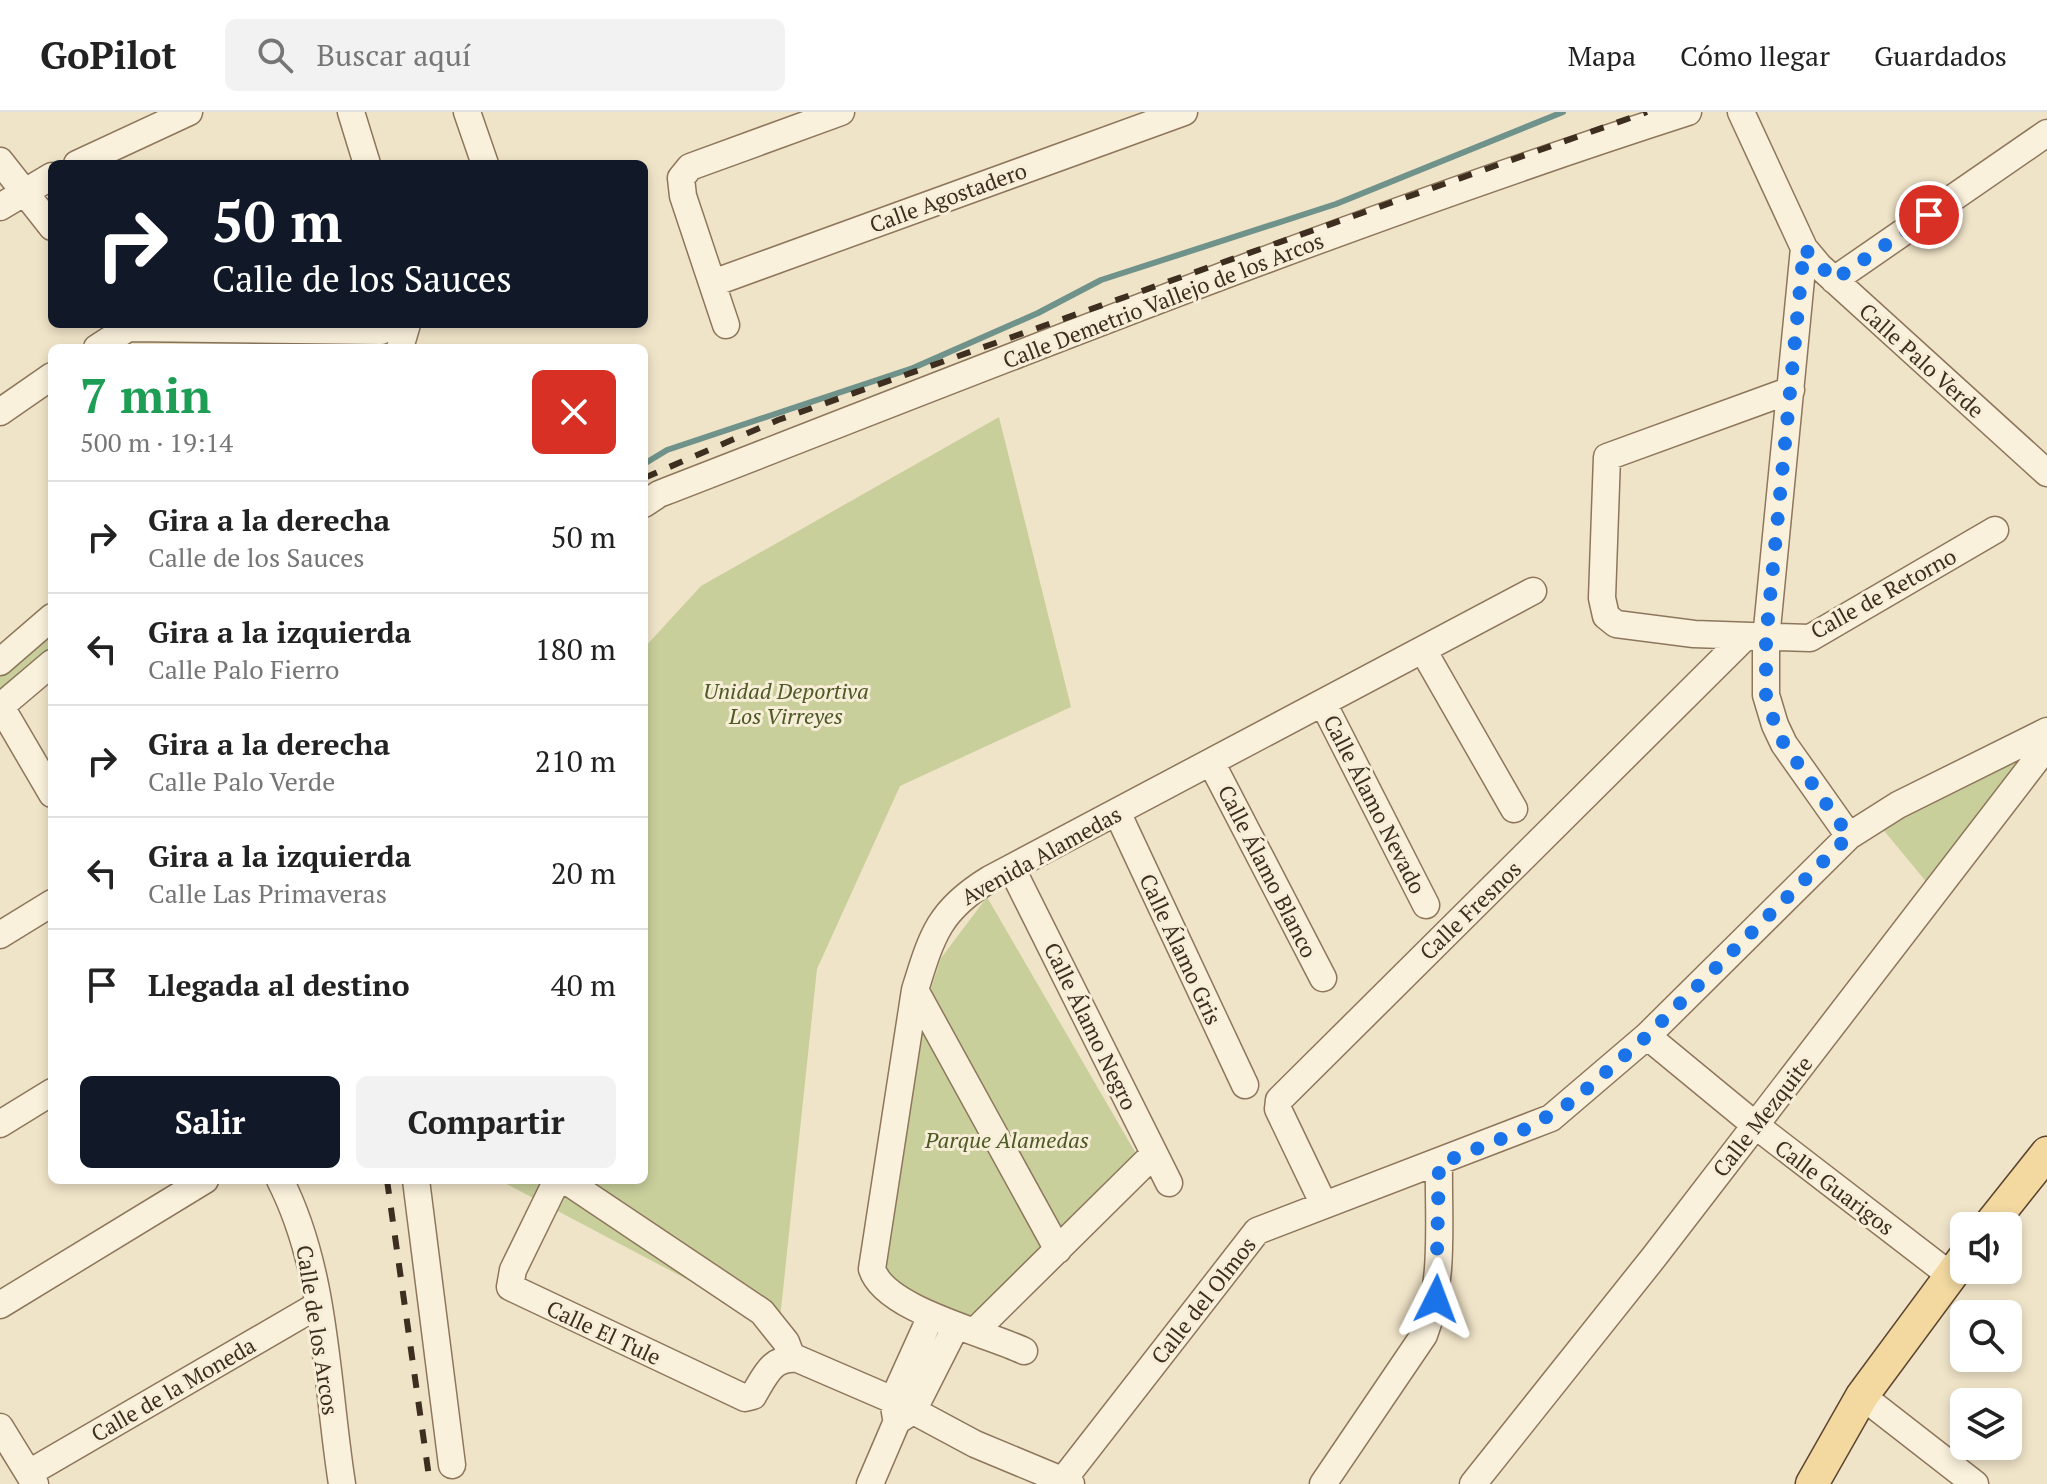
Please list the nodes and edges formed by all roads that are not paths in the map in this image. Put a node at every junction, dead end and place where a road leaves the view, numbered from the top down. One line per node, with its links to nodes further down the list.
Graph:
1 (189, 112): 9 (street)
2 (351, 112): 10 (street)
3 (467, 112): 11 (street)
4 (841, 112): 19 (street)
5 (1184, 112): 19 (street, Calle Agostadero)
6 (1688, 112): 29 (street, Calle Demetrio Vallejo de los Arcos)
7 (1741, 112): 17 (street, Calle Palo Verde)
8 (2047, 133): 18 (street)
9 (86, 160)
10 (366, 160)
11 (484, 160)
12 (0, 161): 14 (street)
13 (48, 178): 14 (street)
14 (24, 190): 15 (street); 16 (street)
15 (0, 207)
16 (48, 222)
17 (1804, 248): 18 (street, Calle Palo Verde); 26 (street)
18 (1834, 280): 28 (street, Calle Palo Verde)
19 (713, 283): 20 (street)
20 (726, 325)
21 (123, 328): 24 (street)
22 (169, 328): 23 (street)
23 (383, 338)
24 (102, 344)
25 (48, 379): 27 (street)
26 (1791, 390): 33 (street); 33 (street, Calle de Retorno)
27 (0, 412)
28 (2047, 472)
29 (648, 502)
30 (1995, 530): 33 (street, Calle de Retorno)
31 (1533, 591): 34 (street, Avenida Alamedas)
32 (48, 620): 35 (street)
33 (1755, 638): 45 (street); 66 (street, Calle Fresnos)
34 (1423, 650): 37 (street, Avenida Alamedas); 43 (street)
35 (0, 662)
36 (48, 666): 38 (street)
37 (1323, 703): 41 (street, Avenida Alamedas); 48 (street, Calle Álamo Nevado)
38 (0, 706): 42 (street)
39 (2047, 731): 45 (street, Calle del Olmos)
40 (2047, 746): 56 (street, Calle Mezquite)
41 (1212, 764): 44 (street, Avenida Alamedas); 50 (street, Calle Álamo Blanco)
42 (48, 787)
43 (1514, 809)
44 (1117, 812): 46 (street, Avenida Alamedas); 53 (street, Calle Álamo Gris)
45 (1849, 836): 52 (street, Calle del Olmos)
46 (1012, 869): 51 (street, Avenida Alamedas); 58 (street, Calle Álamo Negro)
47 (48, 905): 49 (street)
48 (1426, 905)
49 (0, 935)
50 (1323, 978)
51 (915, 990): 68 (street); 73 (street, Avenida Alamedas)
52 (1647, 1036): 56 (street, Calle Guarigos); 59 (street, Calle del Olmos)
53 (1245, 1085)
54 (48, 1094): 55 (street)
55 (0, 1124)
56 (1755, 1125): 69 (street, Calle Guarigos); 86 (street, Calle Mezquite)
57 (2047, 1153): 67 (main road)
58 (1154, 1154): 60 (street, Calle Álamo Negro); 68 (street)
59 (1439, 1164): 66 (street, Calle del Olmos); 85 (street)
60 (1169, 1183)
61 (198, 1184): 71 (street)
62 (282, 1184): 72 (street, Calle de los Arcos)
63 (417, 1184): 80 (street)
64 (555, 1184): 76 (street, Calle El Tule)
65 (571, 1184): 76 (street)
66 (1324, 1205): 82 (street, Calle del Olmos)
67 (2000, 1212)
68 (1058, 1250): 74 (street)
69 (1950, 1261)
70 (1950, 1276): 77 (main road)
71 (0, 1305)
72 (318, 1305): 81 (street, Calle de la Moneda); 83 (street, Calle de los Arcos)
73 (931, 1316): 74 (street, Avenida Alamedas); 78 (street)
74 (965, 1329): 75 (street, Avenida Alamedas); 78 (street)
75 (1024, 1351)
76 (792, 1358): 78 (street)
77 (1862, 1396): 87 (main road); 88 (street)
78 (901, 1411): 82 (street); 84 (street)
79 (0, 1427): 81 (street)
80 (452, 1465)
81 (32, 1478)
82 (1064, 1483)
83 (342, 1484)
84 (870, 1484)
85 (1323, 1484)
86 (1473, 1484)
87 (1812, 1484)
88 (1975, 1484)

